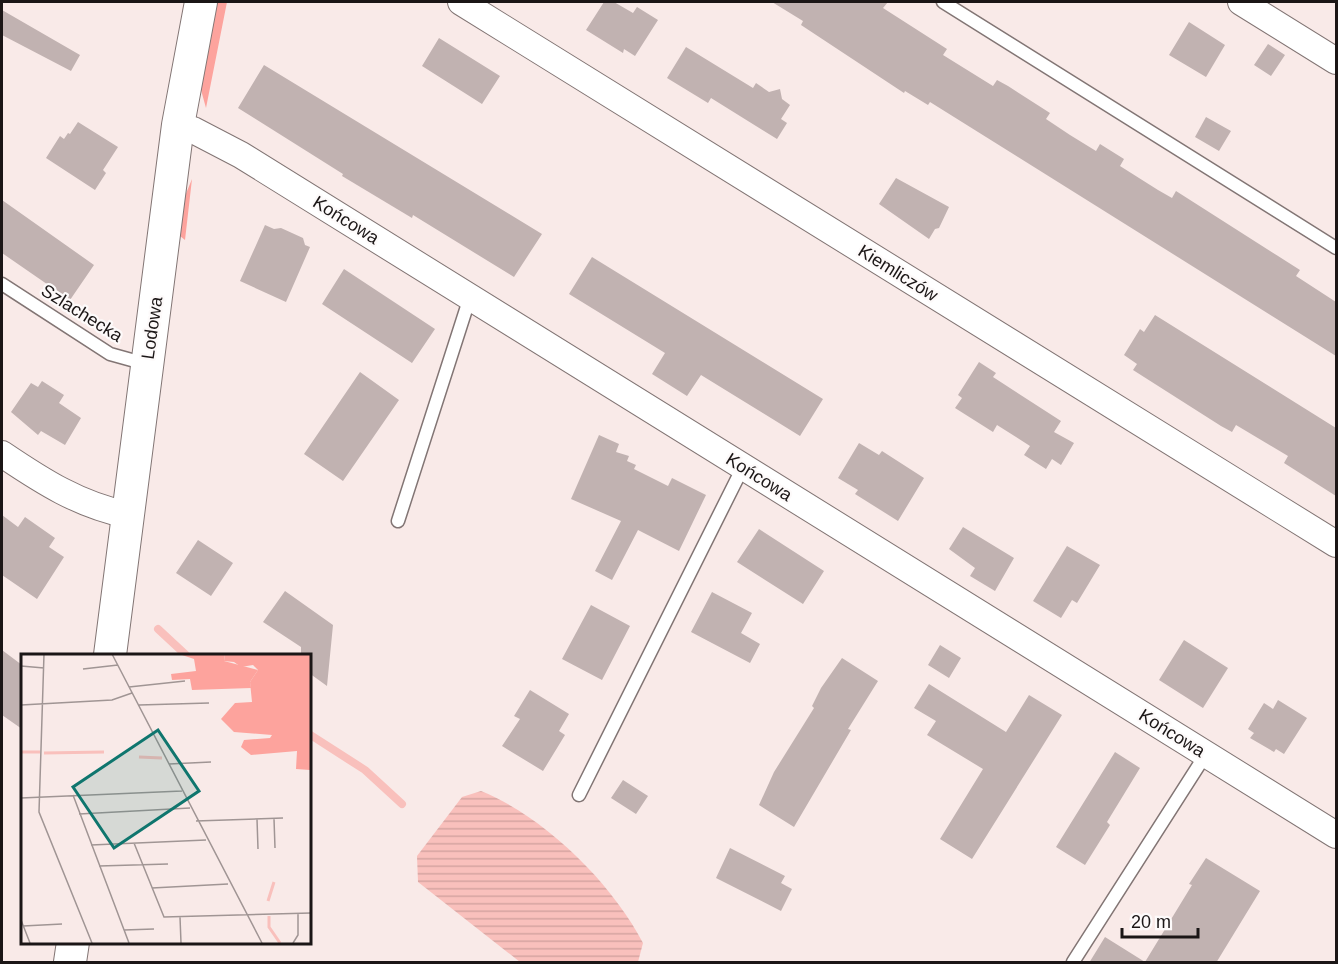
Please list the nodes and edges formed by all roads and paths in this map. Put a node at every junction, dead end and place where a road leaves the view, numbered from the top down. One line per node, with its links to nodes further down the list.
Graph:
1 (201, 2): 6 (street, Lodowa)
2 (461, 2): 15 (street, Kiemliczów)
3 (943, 2): 7 (lane)
4 (1241, 2): 5 (street)
5 (1336, 61)
6 (178, 125): 9 (street, Końcowa); 10 (street, Lodowa)
7 (1336, 248)
8 (2, 284): 10 (lane, Szlachecka)
9 (470, 297): 12 (street, Końcowa); 14 (lane)
10 (147, 364): 13 (street, Lodowa)
11 (2, 454): 13 (street)
12 (743, 467): 17 (street, Końcowa); 18 (lane)
13 (128, 515): 16 (street, Lodowa)
14 (398, 520)
15 (1336, 544)
16 (110, 654)
17 (1206, 754): 19 (street, Końcowa); 22 (lane)
18 (579, 795)
19 (1336, 835)
20 (73, 943): 21 (street)
21 (70, 963)
22 (1073, 963)

